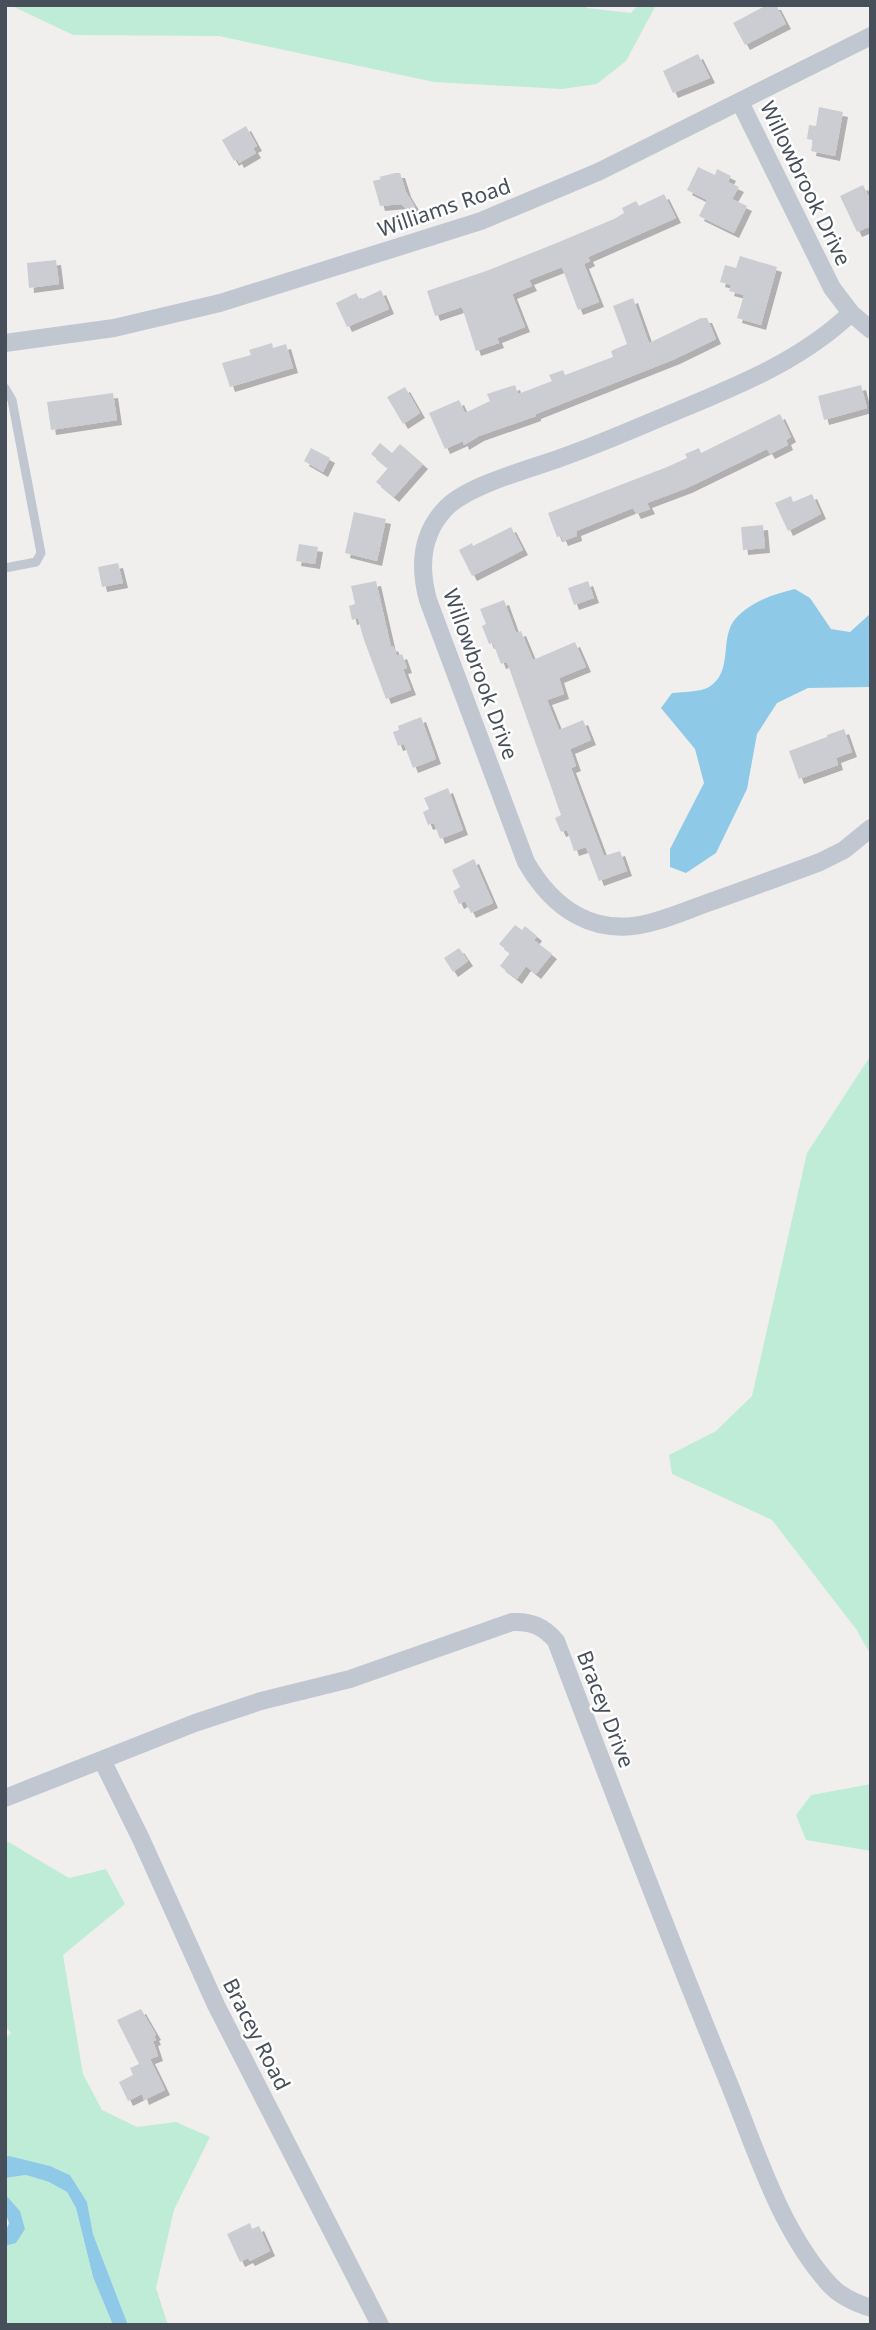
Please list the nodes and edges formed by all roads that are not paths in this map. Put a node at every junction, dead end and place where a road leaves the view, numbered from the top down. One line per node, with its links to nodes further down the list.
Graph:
1 (871, 36): 2 (street, Williams Road)
2 (740, 102): 3 (street, Willowbrook Drive); 5 (street, Williams Road)
3 (851, 313): 4 (street); 8 (street, Willowbrook Drive)
4 (871, 330)
5 (5, 344)
6 (5, 388): 7 (lane)
7 (5, 568)
8 (871, 828)
9 (102, 1760): 10 (street, Bracey Drive); 11 (street, Bracey Drive); 12 (street, Bracey Road)
10 (5, 1798)
11 (871, 2308)
12 (380, 2325)

